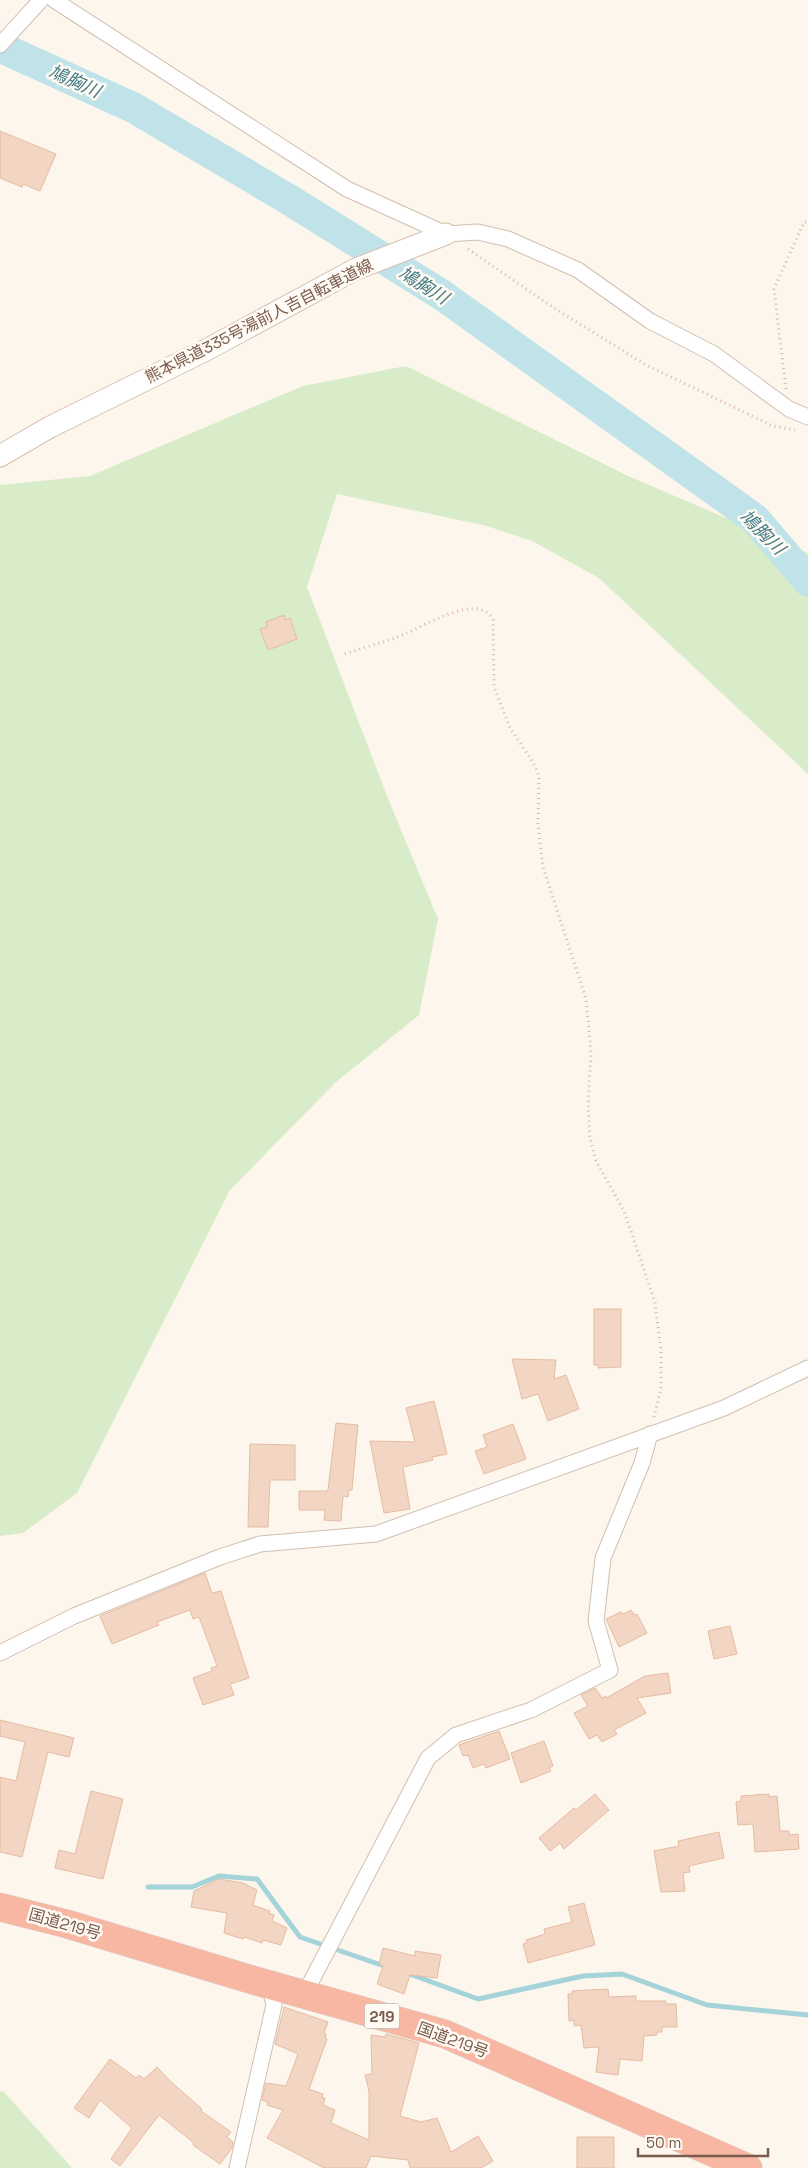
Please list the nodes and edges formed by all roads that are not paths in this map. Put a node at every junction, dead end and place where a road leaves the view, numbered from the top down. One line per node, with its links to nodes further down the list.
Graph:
1 (41, 0): 3 (street)
2 (54, 0): 4 (street)
3 (0, 45)
4 (446, 234): 5 (street); 6 (main road, 熊本県道335号湯前人吉自転車道線)
5 (808, 417)
6 (0, 456)
7 (808, 1368): 8 (street)
8 (650, 1434): 9 (street); 12 (street)
9 (0, 1652)
10 (0, 1907): 11 (highway, 国道219号 / 219)
11 (269, 1985): 12 (highway, 国道219号 / 219); 13 (street)
12 (304, 1995): 14 (highway, 国道219号 / 219)
13 (237, 2168)
14 (748, 2168)

